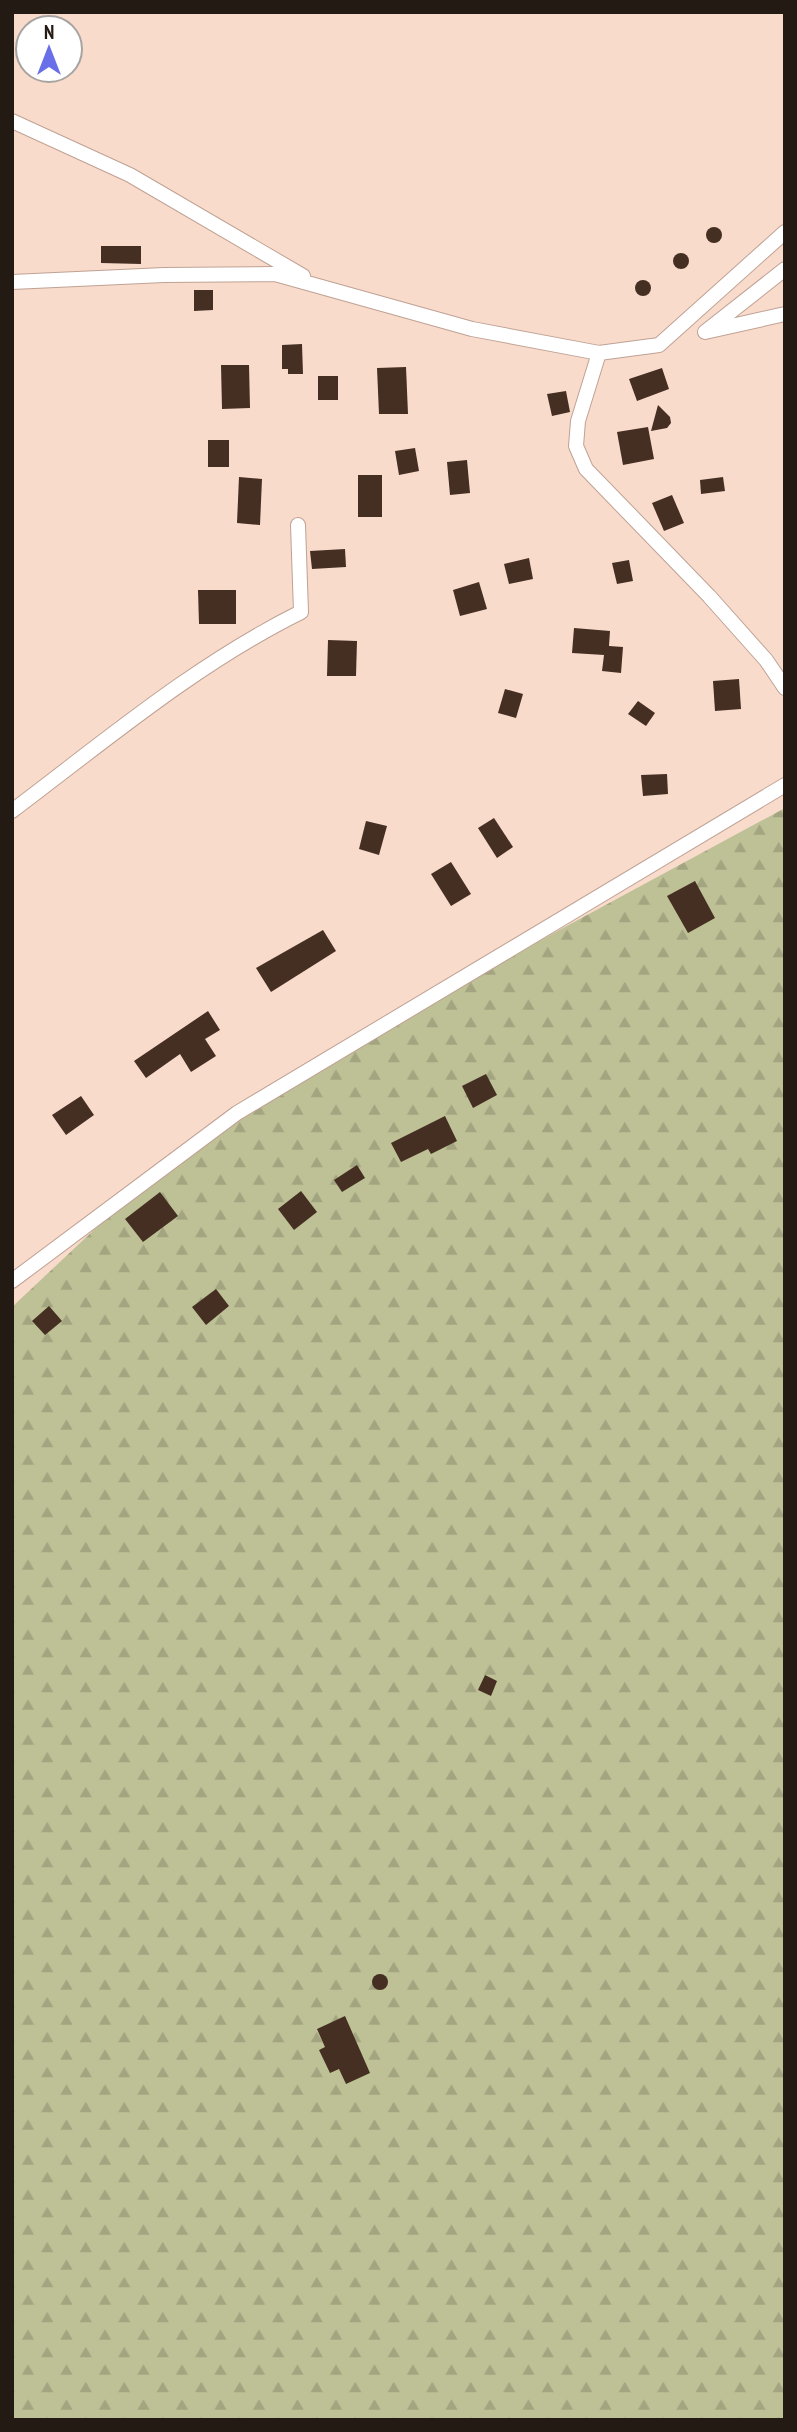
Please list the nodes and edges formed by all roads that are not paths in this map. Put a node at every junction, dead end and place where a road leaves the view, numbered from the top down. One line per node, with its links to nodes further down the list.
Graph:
1 (12, 121): 5 (street)
2 (785, 232): 7 (street)
3 (785, 269): 6 (street)
4 (12, 282): 5 (street)
5 (323, 287): 7 (street)
6 (785, 314)
7 (599, 353): 9 (street)
8 (298, 525): 11 (street)
9 (785, 688)
10 (785, 785): 12 (street)
11 (12, 811)
12 (12, 1281)

